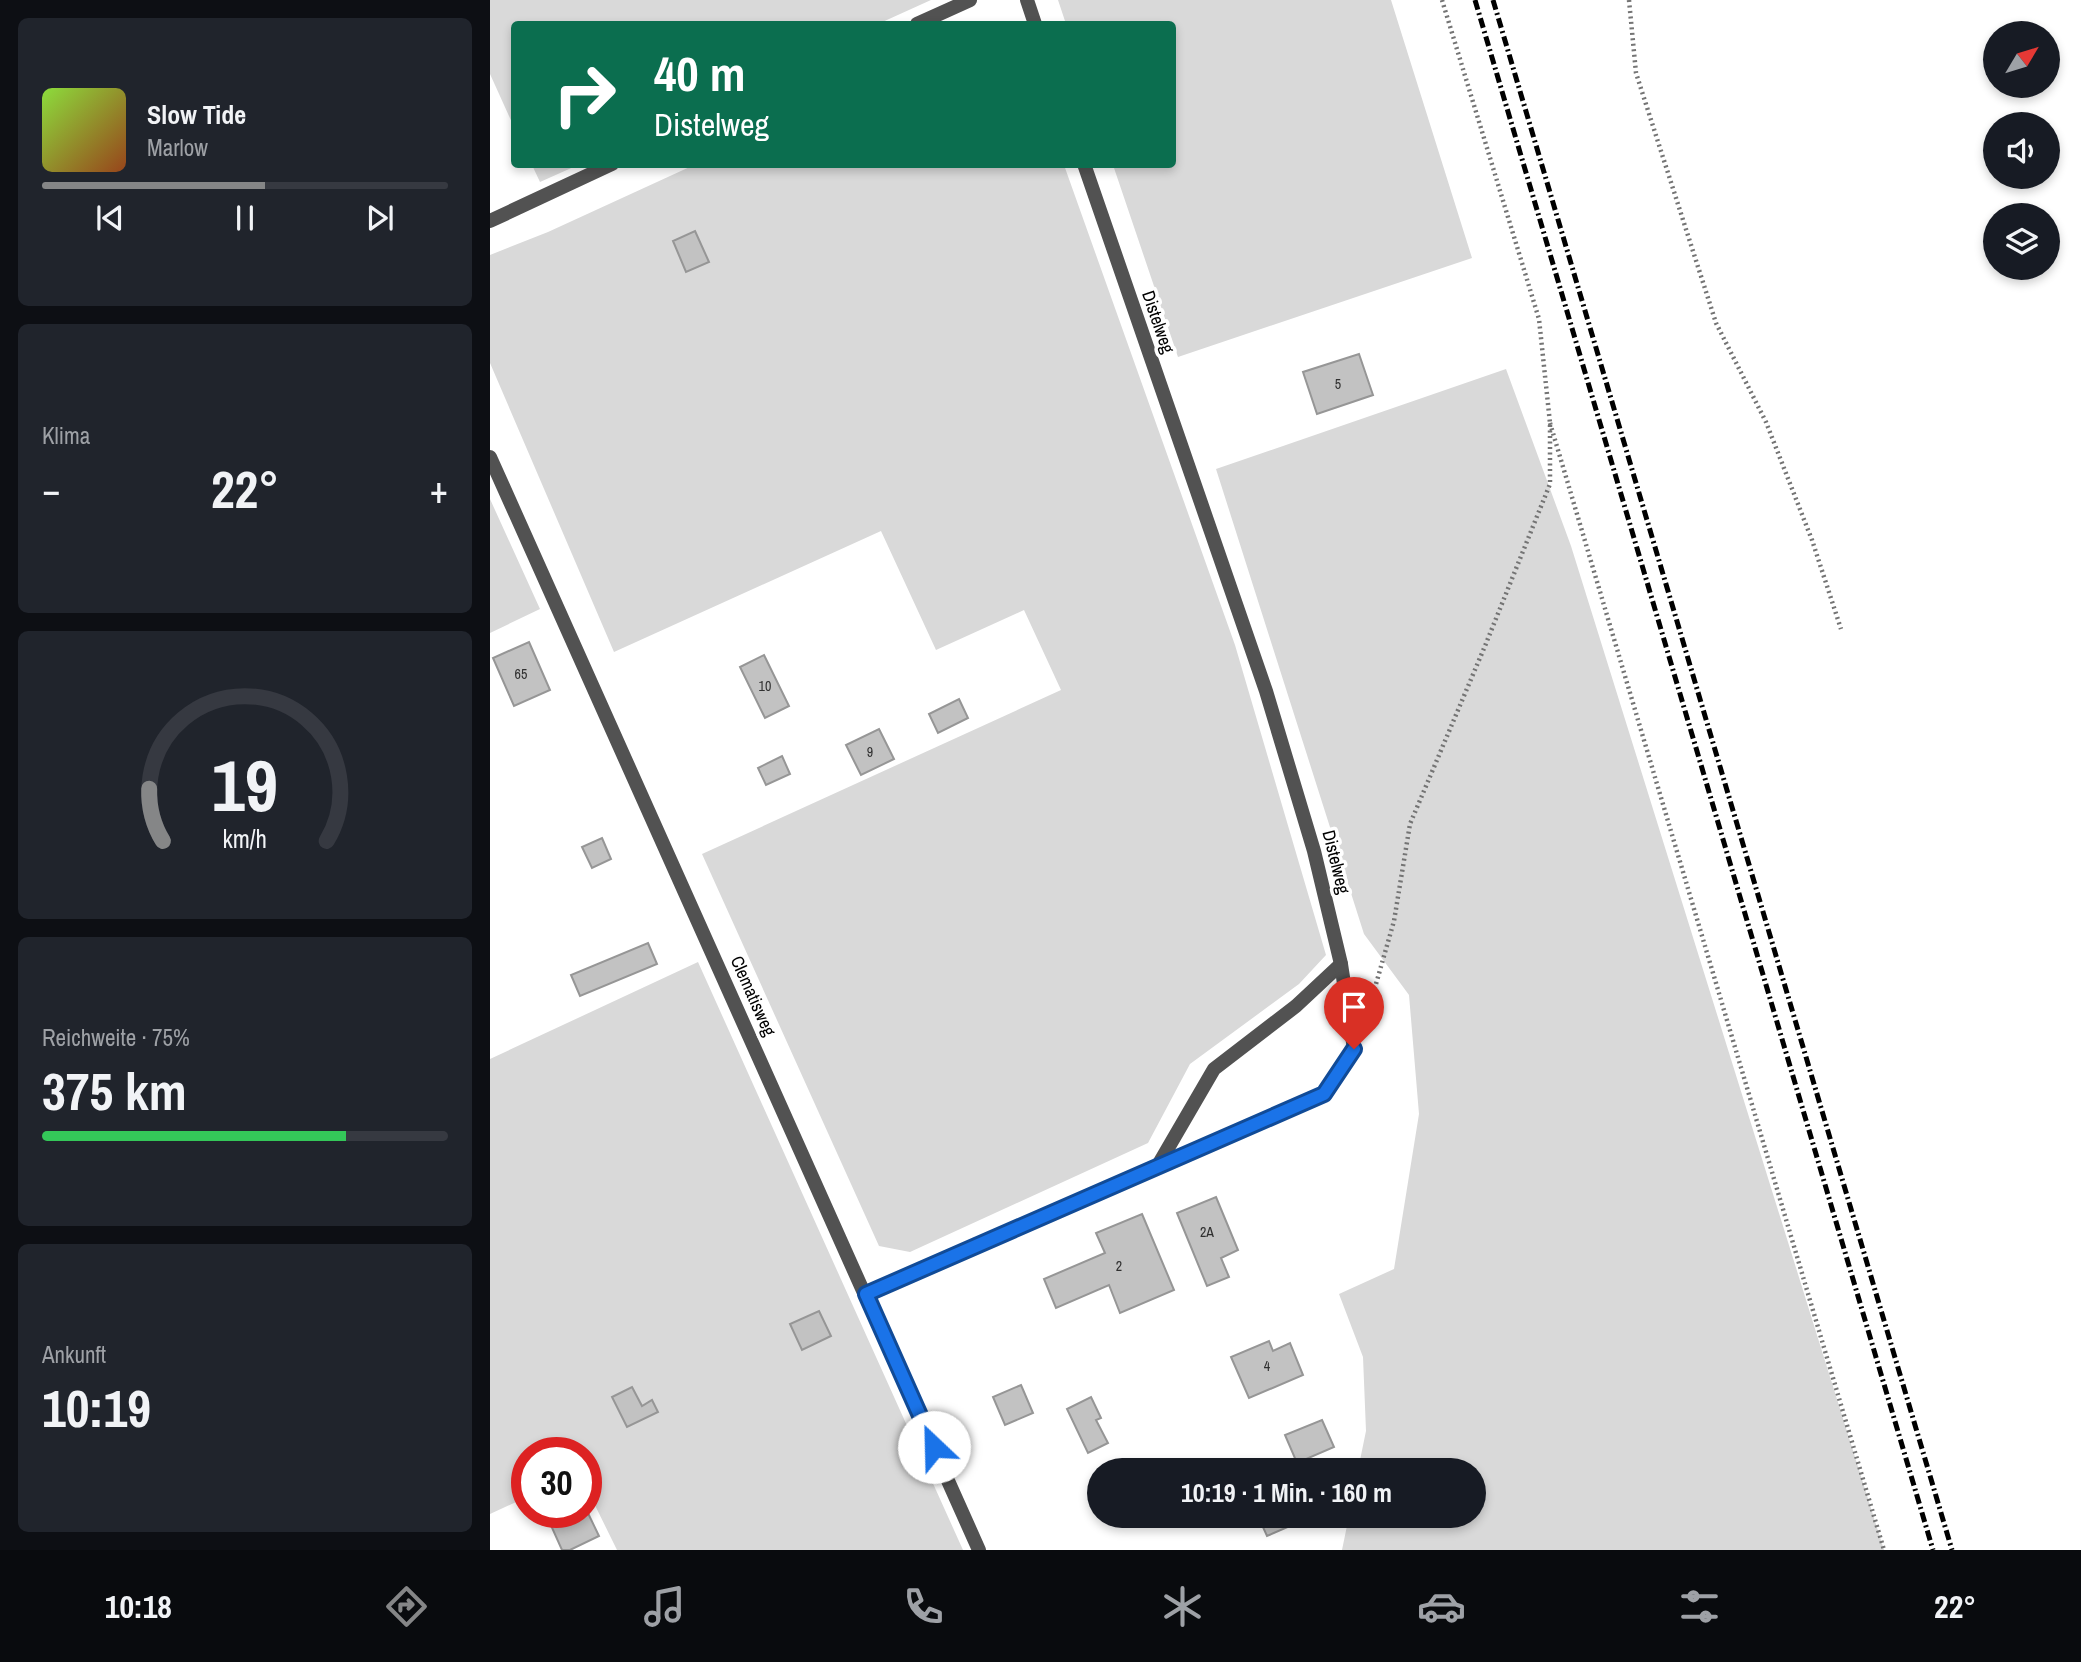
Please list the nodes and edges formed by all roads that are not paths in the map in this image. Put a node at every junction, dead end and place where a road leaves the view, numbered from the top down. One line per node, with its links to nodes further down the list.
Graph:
1 (970, 0): 3 (street)
2 (1027, 0): 4 (street)
3 (924, 21)
4 (1034, 21)
5 (603, 168): 7 (street)
6 (1085, 168): 9 (street, Distelweg)
7 (490, 221)
8 (490, 457): 11 (street, Clematisweg)
9 (1341, 964): 10 (street); 10 (street, Distelweg)
10 (1157, 1167): 11 (street, Distelweg)
11 (866, 1294): 12 (street, Clematisweg)
12 (979, 1550)

